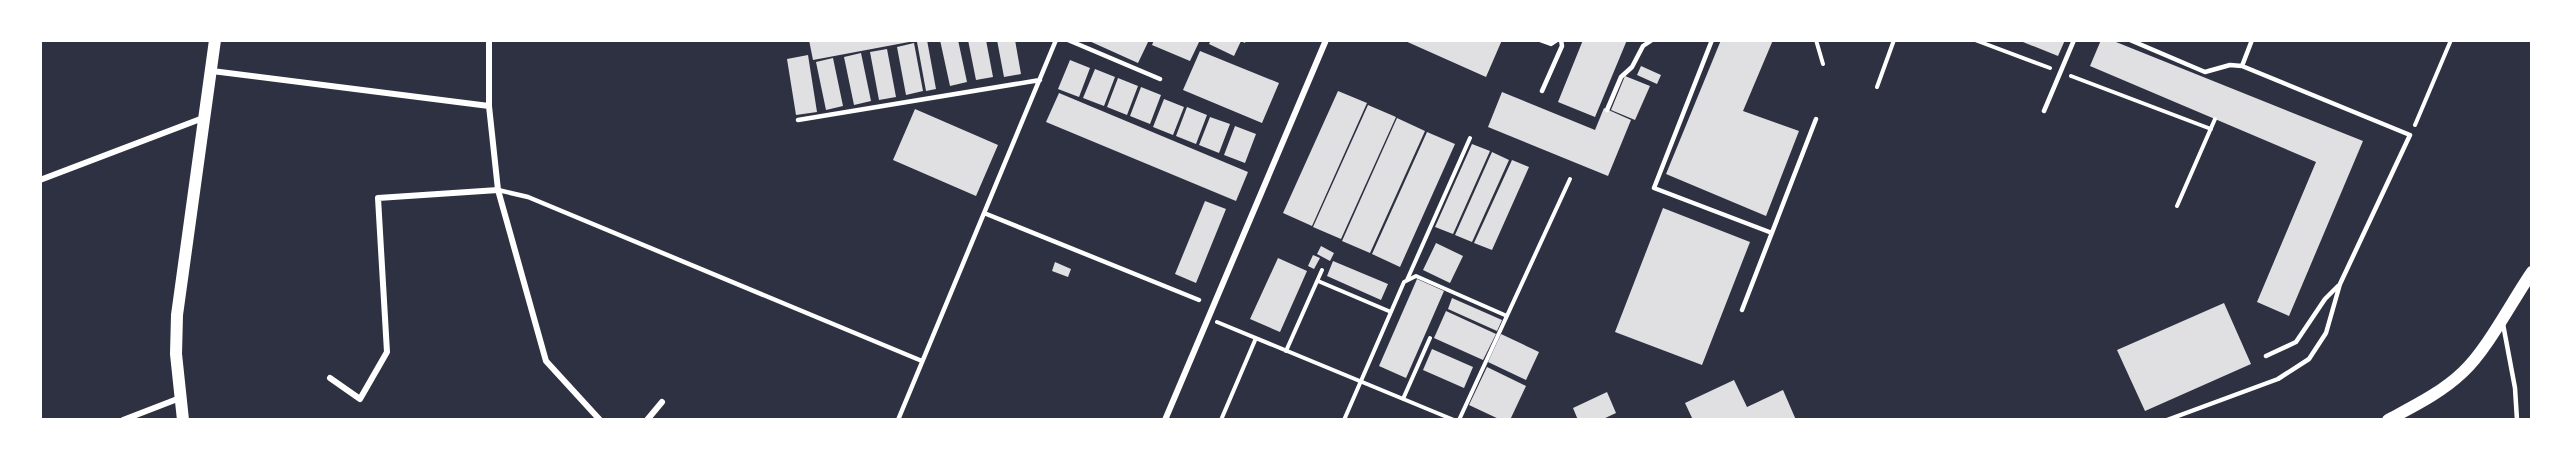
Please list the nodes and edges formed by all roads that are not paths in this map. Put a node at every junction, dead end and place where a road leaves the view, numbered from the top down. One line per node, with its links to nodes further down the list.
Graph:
1 (215, 40): 14 (main road)
2 (489, 40): 18 (street)
3 (1056, 40): 16 (lane)
4 (1068, 40): 15 (lane)
5 (1326, 40): 43 (street)
6 (1540, 40): 7 (lane)
7 (1559, 40): 17 (lane)
8 (1652, 40): 19 (lane)
9 (1712, 40): 27 (lane)
10 (2074, 40): 20 (lane)
11 (2130, 40): 13 (lane)
12 (2252, 40): 13 (lane)
13 (2242, 66): 29 (lane)
14 (212, 71): 18 (street); 21 (main road)
15 (1160, 79)
16 (1040, 80): 23 (lane); 26 (lane)
17 (1542, 91)
18 (489, 106): 25 (street)
19 (1607, 110)
20 (2044, 111)
21 (204, 118): 24 (street); 36 (main road)
22 (1816, 119): 27 (lane)
23 (798, 120)
24 (40, 180)
25 (498, 190): 34 (lane); 35 (street); 40 (street)
26 (984, 213): 30 (lane); 34 (lane)
27 (1772, 233): 31 (lane)
28 (2532, 272): 32 (main road)
29 (2340, 284): 33 (lane); 44 (lane)
30 (1199, 300)
31 (1742, 310)
32 (2501, 318): 45 (main road); 46 (lane)
33 (2266, 356)
34 (922, 361): 42 (lane)
35 (330, 378)
36 (180, 398): 38 (street); 39 (main road)
37 (662, 402): 41 (street)
38 (123, 420)
39 (183, 420)
40 (600, 420)
41 (647, 420)
42 (898, 420)
43 (1165, 420)
44 (2167, 420)
45 (2388, 420)
46 (2517, 420)

